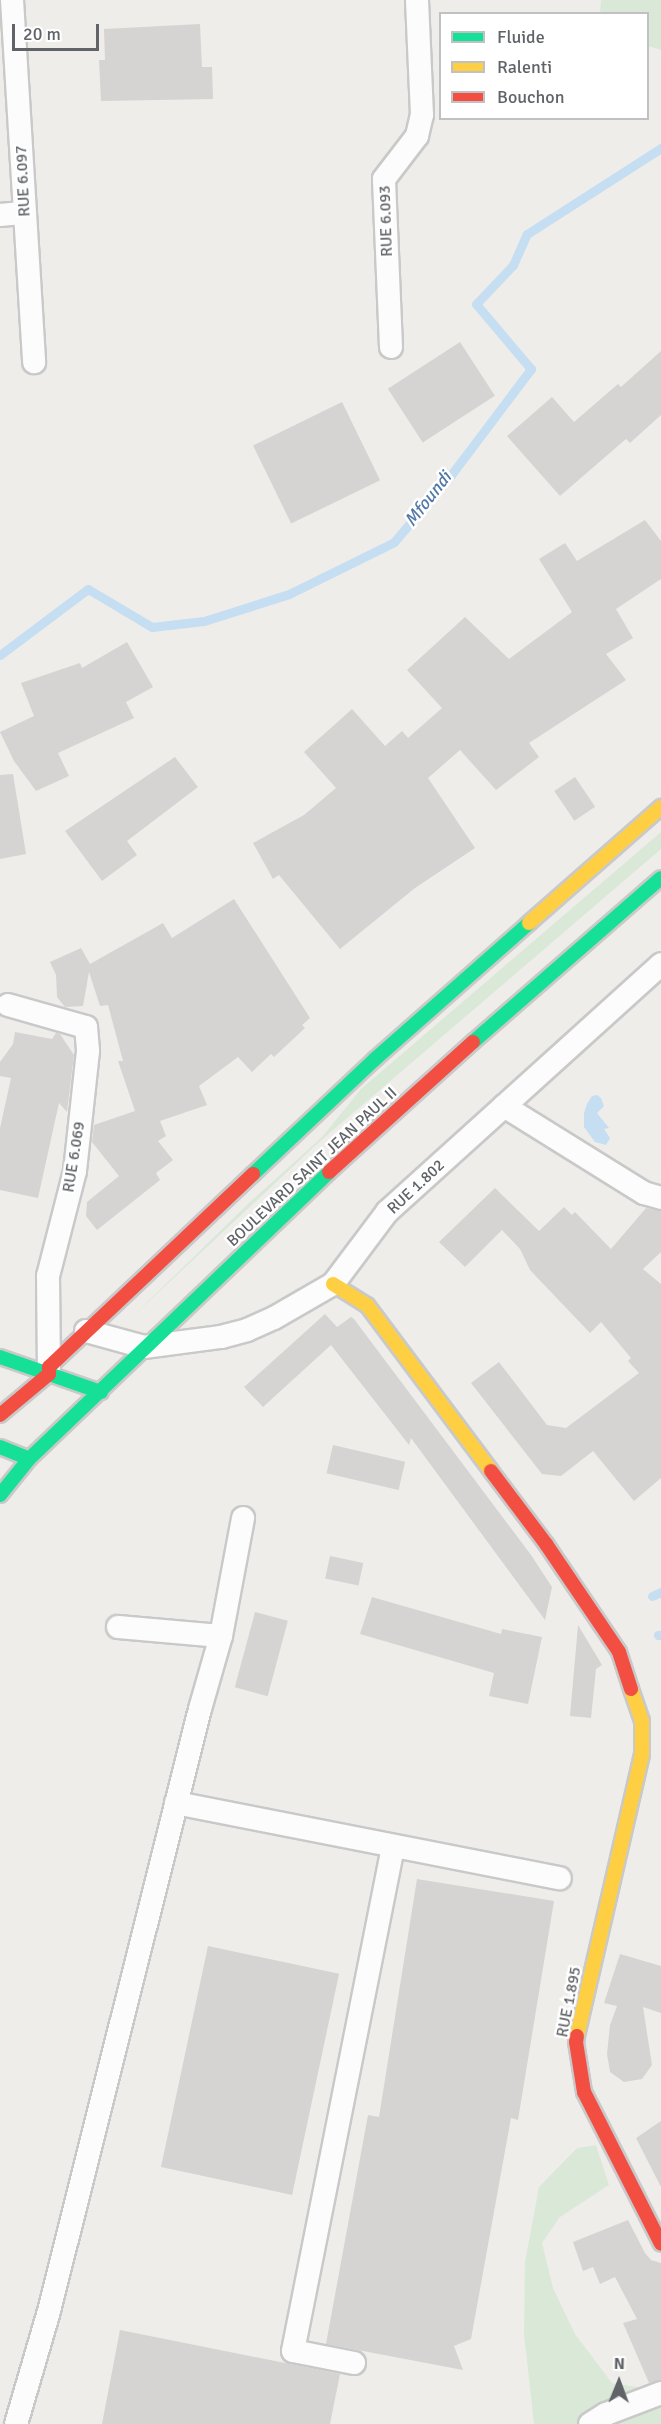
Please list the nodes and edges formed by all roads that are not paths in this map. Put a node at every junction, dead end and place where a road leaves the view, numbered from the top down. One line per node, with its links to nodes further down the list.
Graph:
1 (12, 0): 3 (street, RUE 6.097)
2 (417, 0): 5 (street, RUE 6.093)
3 (25, 213): 4 (street); 6 (street, RUE 6.097)
4 (0, 215)
5 (392, 346)
6 (34, 362)
7 (661, 807): 14 (main road, BOULEVARD SAINT JEAN PAUL II)
8 (661, 878): 15 (main road, BOULEVARD SAINT JEAN PAUL II)
9 (661, 964): 11 (street, RUE 1.802)
10 (8, 1005): 17 (street, RUE 6.069)
11 (504, 1106): 12 (street); 13 (street, RUE 1.802)
12 (661, 1198)
13 (333, 1284): 15 (street, RUE 1.802); 26 (main road, RUE 1.895)
14 (86, 1331): 15 (street); 17 (main road, BOULEVARD SAINT JEAN PAUL II)
15 (144, 1347): 18 (main road, BOULEVARD SAINT JEAN PAUL II)
16 (0, 1357): 17 (main road)
17 (49, 1371): 18 (main road); 19 (main road, BOULEVARD SAINT JEAN PAUL II)
18 (101, 1392): 21 (main road, BOULEVARD SAINT JEAN PAUL II)
19 (0, 1415)
20 (0, 1447): 21 (main road)
21 (29, 1459): 22 (main road, BOULEVARD SAINT JEAN PAUL II)
22 (0, 1495)
23 (243, 1518): 25 (street)
24 (118, 1628): 25 (street)
25 (221, 1635): 27 (street)
26 (652, 1753): 30 (main road, RUE 1.895)
27 (176, 1803): 28 (street); 33 (street)
28 (393, 1846): 29 (street); 31 (street)
29 (560, 1878)
30 (661, 2244)
31 (354, 2363)
32 (661, 2393): 34 (street)
33 (16, 2424)
34 (590, 2424)

